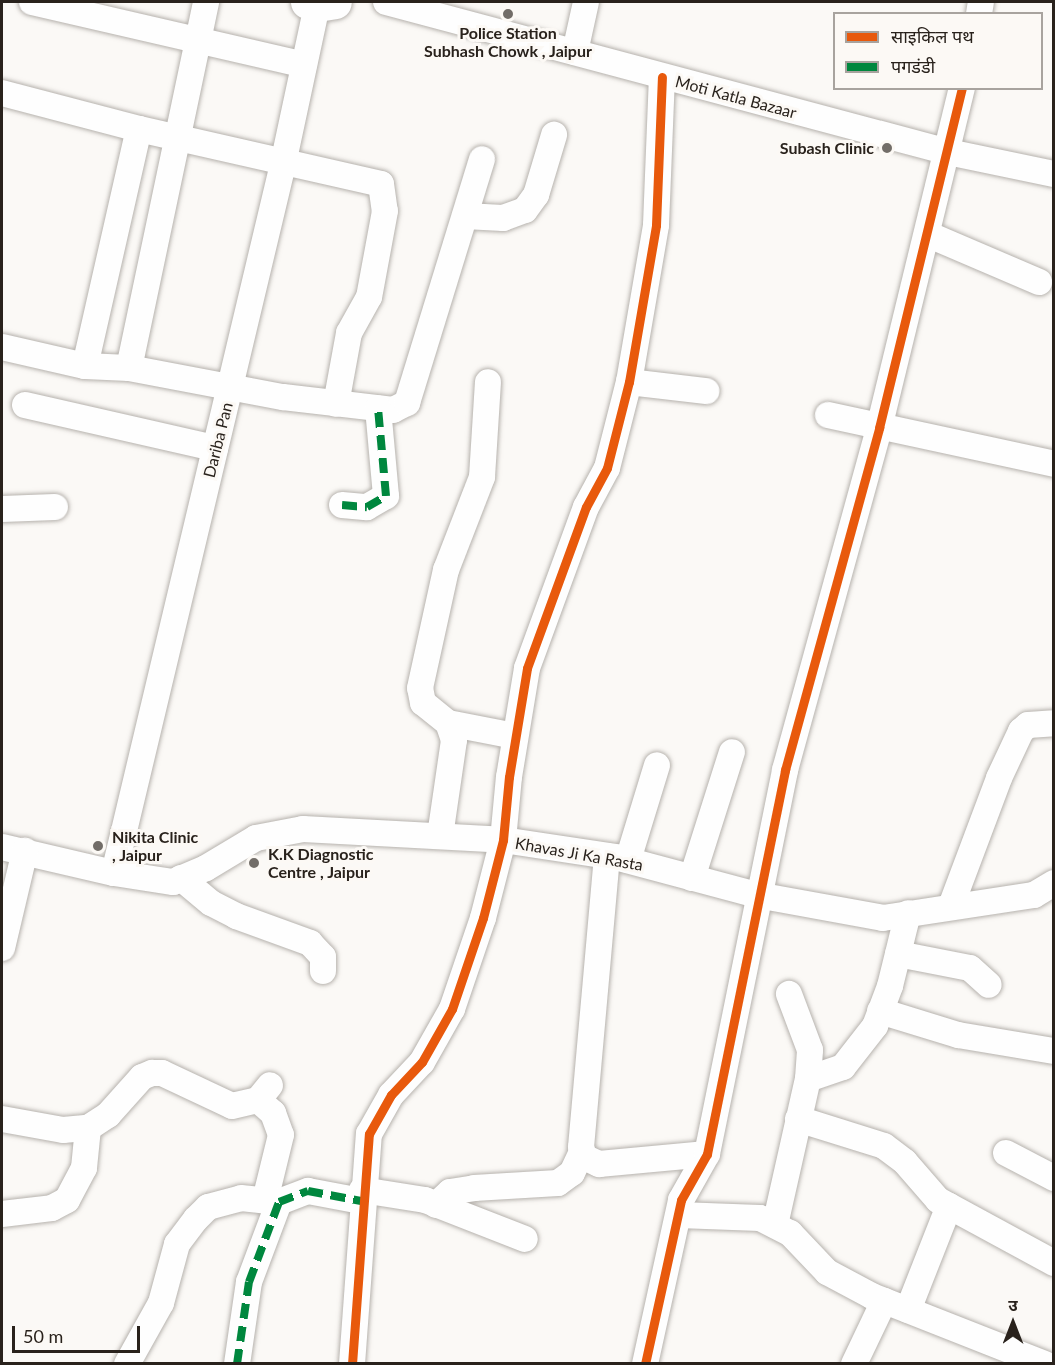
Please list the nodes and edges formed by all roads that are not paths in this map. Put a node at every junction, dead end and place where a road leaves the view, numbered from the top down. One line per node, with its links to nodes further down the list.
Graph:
1 (32, 2): 6 (street)
2 (206, 2): 6 (street)
3 (386, 2): 7 (street, Moti Katla Bazaar)
4 (586, 2): 7 (street)
5 (320, 3): 8 (street, Dariba Pan)
6 (198, 39): 8 (street); 14 (street)
7 (575, 52): 9 (street, Moti Katla Bazaar)
8 (304, 65): 17 (street, Dariba Pan)
9 (662, 77): 15 (street, Moti Katla Bazaar); 26 (street)
10 (962, 90): 15 (street)
11 (2, 93): 12 (street)
12 (139, 129): 14 (street); 23 (street)
13 (554, 135): 19 (street)
14 (176, 137): 17 (street); 24 (street)
15 (948, 152): 18 (street, Moti Katla Bazaar); 20 (street)
16 (482, 159): 19 (street)
17 (283, 164): 27 (street, Dariba Pan); 29 (street)
18 (1053, 174)
19 (465, 216): 31 (street)
20 (927, 234): 21 (street); 33 (street)
21 (1039, 282)
22 (2, 347): 23 (street)
23 (85, 366): 24 (street)
24 (129, 368): 27 (street)
25 (488, 382): 39 (street)
26 (629, 382): 28 (street); 41 (street)
27 (230, 389): 29 (street); 34 (street, Dariba Pan)
28 (706, 391)
29 (336, 404): 31 (street)
30 (25, 405): 34 (street)
31 (378, 408): 36 (street)
32 (828, 415): 33 (street)
33 (879, 428): 35 (street); 52 (street)
34 (216, 448): 48 (street, Dariba Pan)
35 (1053, 464)
36 (342, 505)
37 (55, 507): 38 (street)
38 (2, 509)
39 (448, 723): 41 (street); 44 (street)
40 (1053, 723): 53 (street)
41 (515, 736): 45 (street)
42 (732, 752): 50 (street)
43 (657, 765): 47 (street)
44 (440, 836): 45 (street, Khavas Ji Ka Rasta); 49 (street, Khavas Ji Ka Rasta)
45 (503, 840): 47 (street, Khavas Ji Ka Rasta); 70 (street)
46 (13, 849): 48 (street, Khavas Ji Ka Rasta); 55 (street)
47 (617, 858): 50 (street, Khavas Ji Ka Rasta); 66 (street)
48 (114, 873): 49 (street, Khavas Ji Ka Rasta)
49 (181, 878): 57 (street)
50 (692, 878): 52 (street, Khavas Ji Ka Rasta)
51 (1053, 883): 53 (street, Khavas Ji Ka Rasta)
52 (757, 895): 54 (street, Khavas Ji Ka Rasta); 68 (street)
53 (951, 906): 54 (street, Khavas Ji Ka Rasta)
54 (908, 913): 56 (street)
55 (2, 948)
56 (898, 954): 58 (street); 60 (street)
57 (323, 971)
58 (989, 985)
59 (789, 993): 62 (street)
60 (880, 1011): 61 (street); 62 (street)
61 (1053, 1051)
62 (808, 1078): 64 (street)
63 (2, 1119): 65 (street)
64 (798, 1119): 73 (street); 76 (street)
65 (88, 1128): 71 (street); 74 (street)
66 (582, 1152): 68 (street); 72 (street)
67 (1006, 1153): 69 (street)
68 (707, 1154): 75 (street)
69 (1053, 1178)
70 (362, 1196): 71 (street); 72 (street); 84 (street)
71 (272, 1201): 82 (street); 83 (street)
72 (436, 1205): 77 (street)
73 (949, 1206): 78 (street); 80 (street)
74 (2, 1214)
75 (680, 1215): 76 (street); 85 (street)
76 (775, 1225): 79 (street)
77 (525, 1239)
78 (1053, 1263)
79 (884, 1301): 80 (street); 86 (street)
80 (908, 1310): 87 (street)
81 (1053, 1345): 88 (street)
82 (127, 1364)
83 (237, 1364)
84 (352, 1364)
85 (645, 1364)
86 (854, 1364)
87 (1045, 1364)
88 (1050, 1364)

